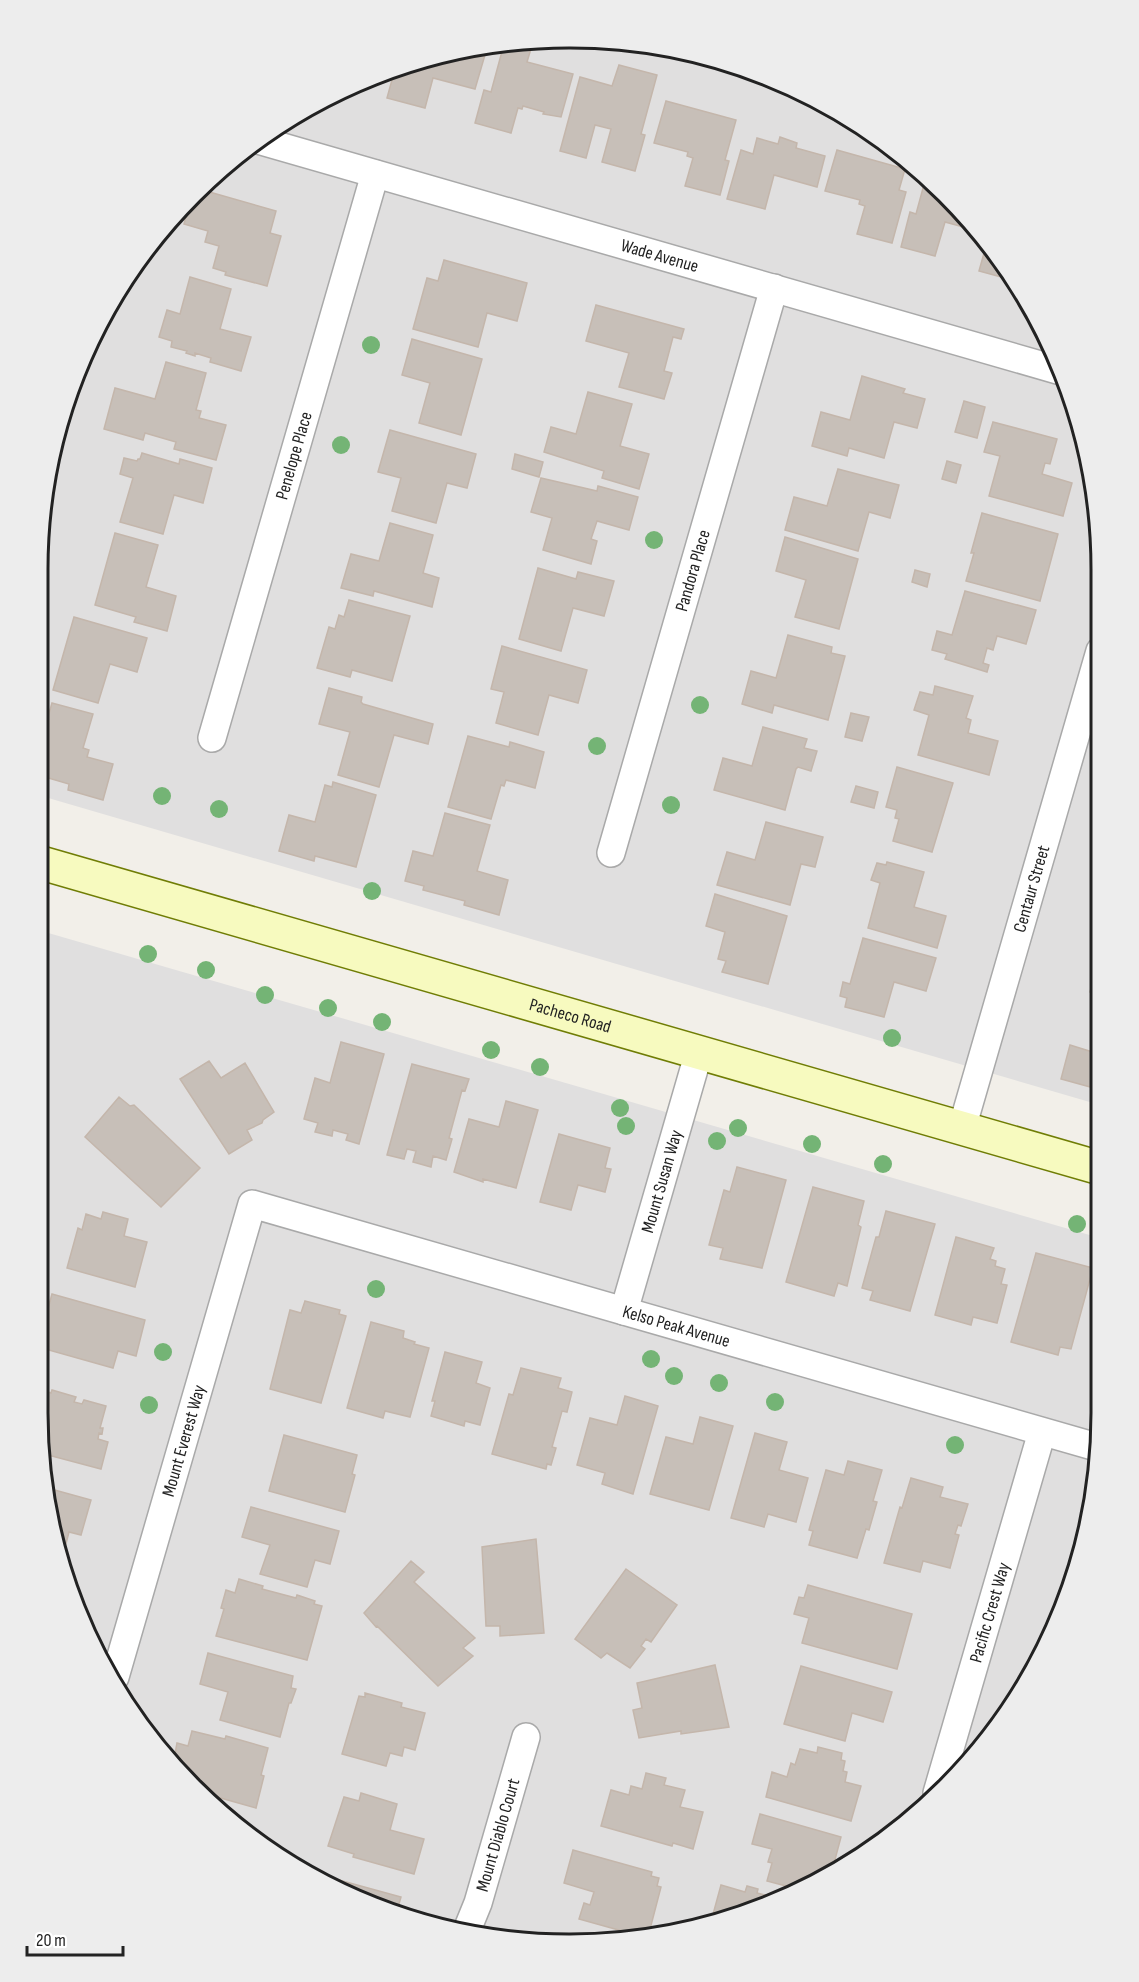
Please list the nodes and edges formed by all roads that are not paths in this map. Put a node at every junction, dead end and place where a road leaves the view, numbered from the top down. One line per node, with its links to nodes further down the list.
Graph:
1 (270, 143): 2 (street, Wade Avenue)
2 (375, 174): 3 (street, Wade Avenue); 6 (street, Penelope Place)
3 (774, 288): 4 (street, Wade Avenue); 7 (street, Pandora Place)
4 (1050, 368)
5 (1091, 682): 10 (street, Centaur Street)
6 (212, 738)
7 (611, 853)
8 (48, 865): 9 (street, Pacheco Road)
9 (699, 1052): 10 (street, Pacheco Road); 13 (street, Mount Susan Way)
10 (962, 1128): 11 (street, Pacheco Road)
11 (1091, 1165)
12 (252, 1204): 13 (street, Kelso Peak Avenue); 16 (street, Mount Everest Way)
13 (624, 1311): 14 (street, Kelso Peak Avenue)
14 (1042, 1432): 15 (street, Kelso Peak Avenue); 18 (street, Pacific Crest Way)
15 (1090, 1445)
16 (117, 1672)
17 (526, 1737): 19 (street, Mount Diablo Court)
18 (942, 1777)
19 (469, 1924)

